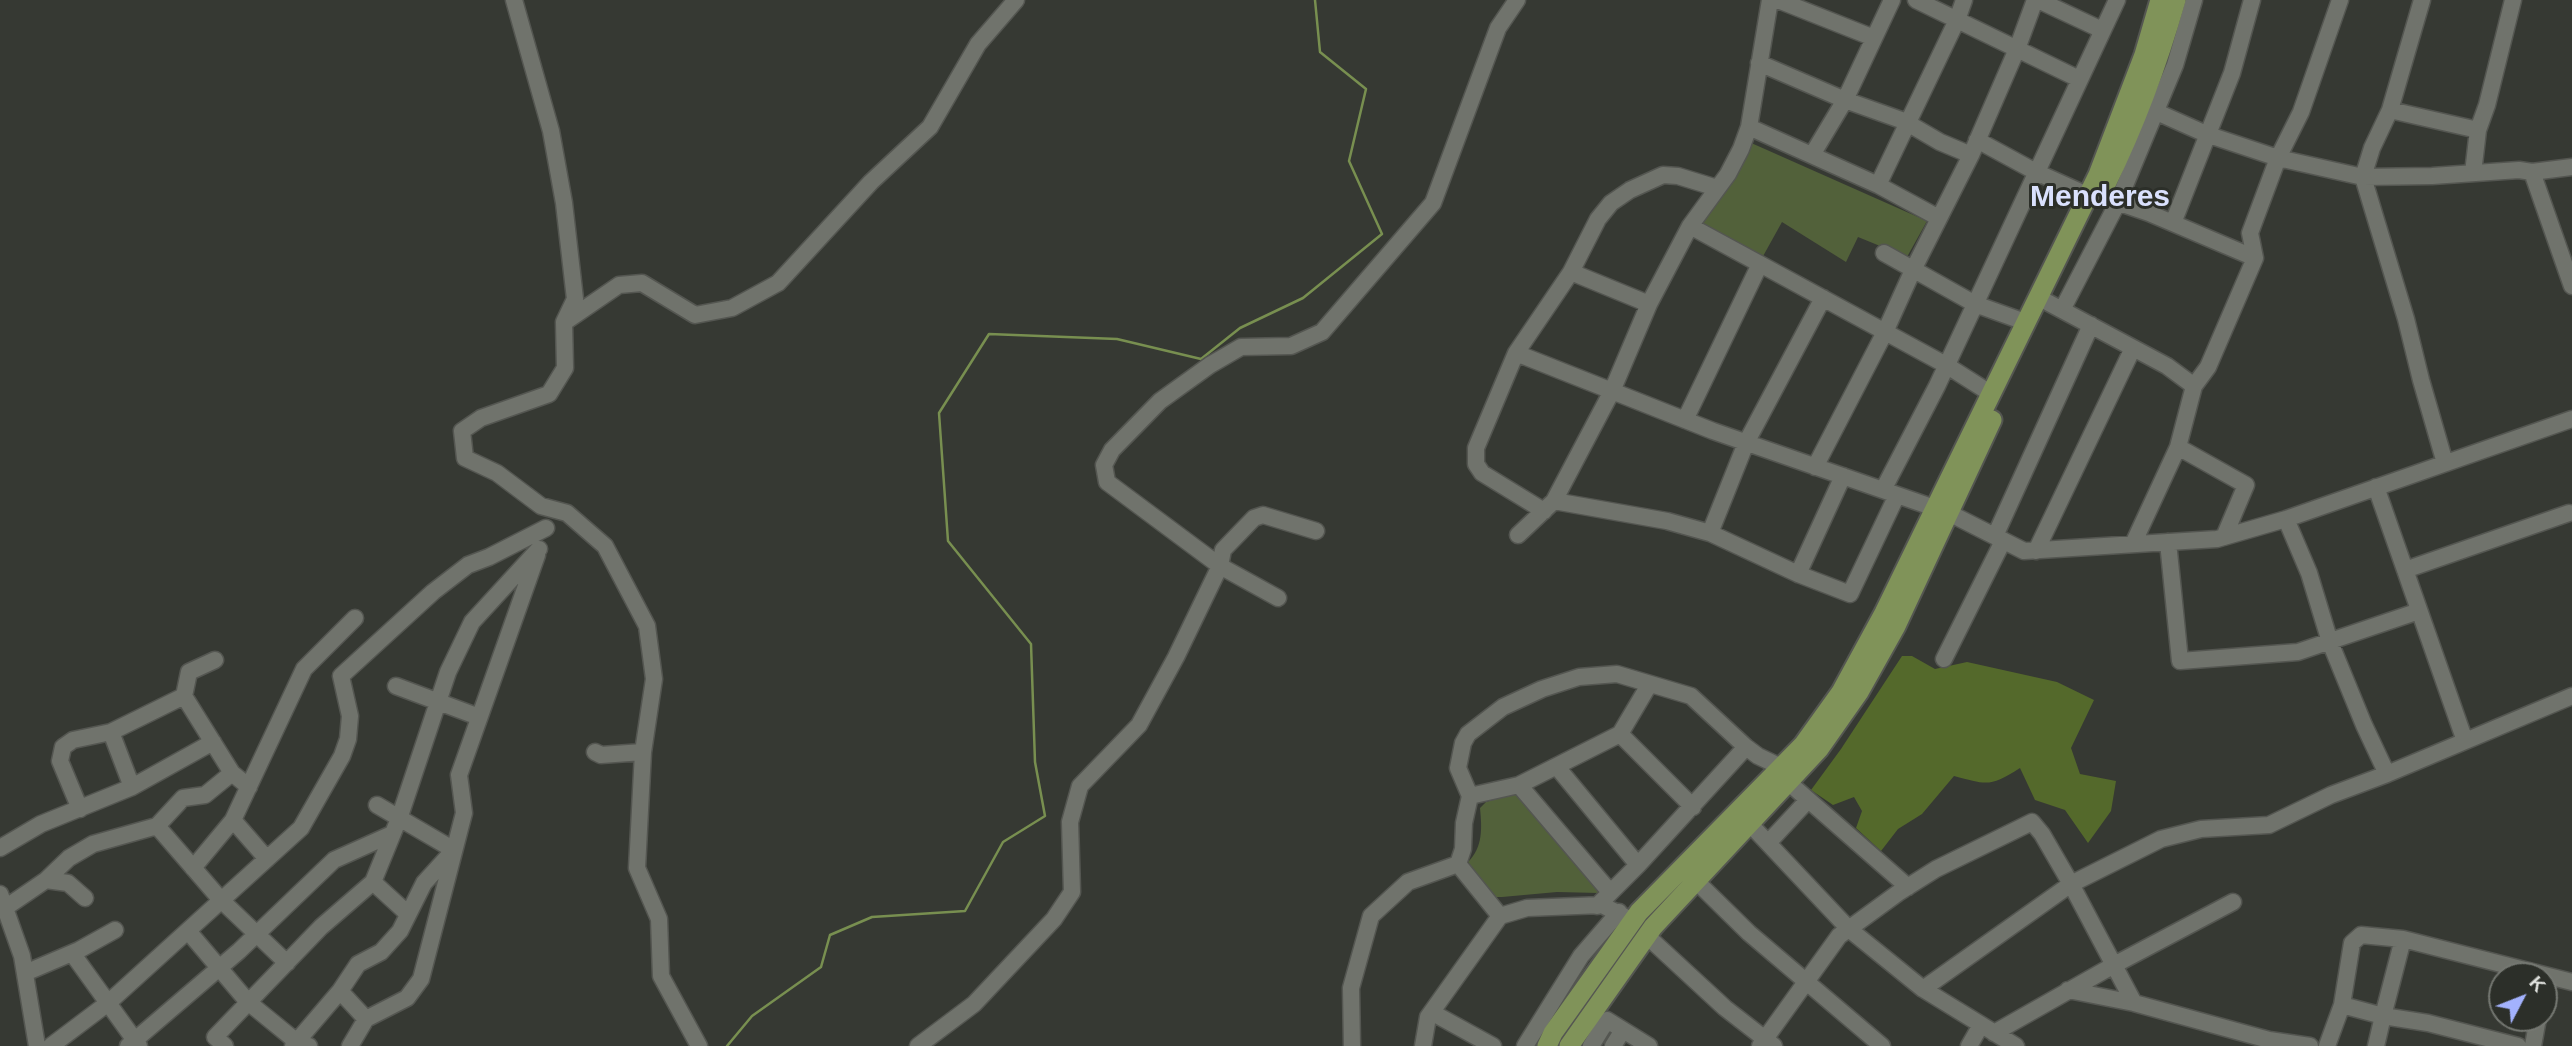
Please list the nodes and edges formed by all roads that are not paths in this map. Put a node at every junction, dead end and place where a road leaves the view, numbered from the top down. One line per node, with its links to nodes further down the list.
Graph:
1 (514, 0): 55 (street)
2 (1016, 0): 55 (street)
3 (1517, 0): 89 (street)
4 (1770, 0): 22 (street)
5 (1778, 0): 20 (street)
6 (1892, 0): 20 (street)
7 (1916, 0): 18 (street)
8 (1965, 0): 18 (street)
9 (2036, 0): 19 (street); 21 (street)
10 (2116, 0): 19 (street)
11 (2160, 0): 41 (main road)
12 (2176, 0): 25 (main road)
13 (2194, 0): 25 (street)
14 (2252, 0): 30 (street)
15 (2340, 0): 33 (street)
16 (2422, 0): 26 (street)
17 (2513, 0): 29 (street)
18 (1957, 20): 21 (street); 27 (street)
19 (2102, 30): 23 (street)
20 (1874, 38): 24 (street)
21 (2017, 49): 23 (street); 31 (street)
22 (1759, 63): 24 (street); 28 (street)
23 (2079, 79): 35 (street)
24 (1845, 100): 27 (street); 32 (street)
25 (2148, 108): 30 (street); 41 (main road)
26 (2390, 110): 29 (street); 38 (street)
27 (1908, 123): 31 (street); 39 (street)
28 (1749, 127): 32 (street); 40 (street)
29 (2478, 130): 37 (street)
30 (2206, 134): 33 (street); 43 (street)
31 (1974, 148): 35 (street); 42 (street)
32 (1812, 155): 39 (street)
33 (2278, 158): 38 (street); 46 (street)
34 (2572, 167): 36 (street)
35 (2036, 172): 41 (street); 53 (street)
36 (2532, 172): 37 (street); 50 (street)
37 (2473, 173): 38 (street)
38 (2363, 177): 69 (street)
39 (1878, 185): 42 (street)
40 (1717, 188): 44 (street); 49 (street)
41 (2102, 198): 43 (street); 54 (main road); 56 (main road)
42 (1939, 218): 48 (street)
43 (2173, 223): 46 (street)
44 (1690, 226): 47 (street); 52 (street)
45 (1884, 253): 48 (street)
46 (2255, 258): 62 (street)
47 (1760, 264): 51 (street); 66 (street)
48 (1913, 270): 53 (street); 58 (street)
49 (1571, 272): 52 (street); 60 (street)
50 (2572, 285)
51 (1823, 298): 58 (street); 67 (street)
52 (1649, 304): 63 (street)
53 (1975, 304): 56 (street); 61 (street)
54 (2054, 306): 57 (street); 76 (main road)
55 (565, 322): 74 (street)
56 (2025, 322): 64 (main road)
57 (2091, 325): 59 (street); 84 (street)
58 (1885, 332): 61 (street); 70 (street)
59 (2133, 348): 62 (street); 88 (street)
60 (1516, 353): 63 (street); 75 (street)
61 (1947, 365): 64 (street); 73 (street)
62 (2194, 387): 68 (street)
63 (1612, 391): 66 (street); 75 (street)
64 (1990, 393): 76 (main road)
65 (2572, 419): 69 (street)
66 (1685, 420): 67 (street)
67 (1746, 443): 70 (street); 81 (street)
68 (2178, 447): 83 (street); 86 (street)
69 (2445, 463): 72 (street)
70 (1815, 467): 71 (street)
71 (1843, 476): 73 (street); 91 (street)
72 (2376, 487): 78 (street); 90 (street)
73 (1890, 493): 76 (street); 91 (street)
74 (541, 506): 79 (street); 110 (street)
75 (1549, 506): 81 (street); 82 (street)
76 (1941, 511): 84 (street); 113 (main road)
77 (2571, 516): 90 (street)
78 (2286, 519): 83 (street); 95 (street)
79 (546, 528): 87 (street); 131 (street)
80 (1315, 531): 89 (street)
81 (1710, 533): 91 (street)
82 (1518, 535)
83 (2224, 537): 85 (street)
84 (1999, 539): 88 (street); 96 (street)
85 (2168, 542): 86 (street); 95 (street)
86 (2133, 544): 88 (street)
87 (539, 549): 102 (street); 103 (street)
88 (2036, 551)
89 (1220, 566): 92 (street); 182 (street)
90 (2405, 570): 93 (street)
91 (1798, 574)
92 (1278, 598)
93 (2419, 611): 95 (street); 106 (street)
94 (355, 618): 117 (street)
95 (2330, 642): 114 (street)
96 (1944, 659)
97 (215, 660): 100 (street)
98 (1649, 685): 105 (street); 108 (street); 118 (street)
99 (396, 686): 102 (street)
100 (184, 696): 104 (street); 107 (street)
101 (2572, 696): 106 (street)
102 (438, 699): 103 (street); 123 (street)
103 (479, 717): 130 (street)
104 (111, 732): 116 (street); 122 (street)
105 (1620, 734): 111 (street); 121 (street)
106 (2465, 741): 114 (street)
107 (212, 742): 112 (street); 116 (street)
108 (1746, 747): 113 (street); 121 (street)
109 (595, 752): 110 (street)
110 (643, 752): 181 (street)
111 (1557, 767): 115 (street); 133 (street)
112 (232, 774): 117 (street); 126 (street)
113 (1784, 774): 119 (street); 125 (main road); 148 (main road)
114 (2388, 774): 138 (street)
115 (1519, 785): 118 (street); 140 (street)
116 (132, 787): 122 (street)
117 (249, 787): 124 (street)
118 (1470, 796): 132 (street)
119 (1808, 800): 128 (street); 139 (street)
120 (377, 805): 123 (street)
121 (1693, 807): 133 (street)
122 (80, 809): 129 (street)
123 (400, 816): 127 (street); 130 (street)
124 (233, 820): 131 (street); 134 (street)
125 (1749, 823): 128 (street); 136 (main road)
126 (157, 826): 134 (street); 135 (street)
127 (393, 834): 137 (street); 152 (street)
128 (1768, 843): 149 (street)
129 (0, 848)
130 (454, 850): 146 (street); 170 (street)
131 (267, 859): 142 (street)
132 (1458, 864): 147 (street); 183 (street)
133 (1638, 865): 140 (street)
134 (193, 867): 142 (street)
135 (46, 880): 141 (street); 143 (street)
136 (1696, 881): 148 (main road); 160 (street)
137 (373, 882): 146 (street); 155 (street)
138 (2071, 884): 139 (street); 156 (street); 161 (street)
139 (1908, 887): 149 (street)
140 (1610, 892): 145 (street)
141 (85, 898)
142 (220, 900): 151 (street); 152 (street)
143 (3, 901): 159 (street)
144 (2233, 902): 156 (street)
145 (1597, 906): 147 (street); 148 (street)
146 (408, 914): 163 (street)
147 (1500, 916): 168 (street)
148 (1633, 923): 175 (street); 186 (street); 187 (main road); 188 (main road)
149 (1849, 929): 160 (street); 161 (street)
150 (115, 930): 154 (street)
151 (188, 931): 158 (street); 165 (street)
152 (256, 934): 155 (street); 158 (street)
153 (2403, 939): 157 (street); 167 (street); 169 (street)
154 (72, 953): 159 (street); 165 (street)
155 (287, 963): 164 (street)
156 (2114, 965): 162 (street); 166 (street)
157 (2488, 965)
158 (219, 967): 164 (street); 174 (street)
159 (25, 973): 177 (street)
160 (1806, 982): 175 (street); 192 (street)
161 (1923, 989): 171 (street)
162 (2068, 990): 166 (street); 171 (street)
163 (340, 992): 170 (street); 176 (street)
164 (248, 1002): 176 (street); 179 (street)
165 (108, 1003): 174 (street); 178 (street)
166 (2134, 1003): 173 (street)
167 (2342, 1005): 169 (street); 196 (street)
168 (1433, 1013): 184 (street); 185 (street)
169 (2383, 1016): 197 (street); 198 (street)
170 (366, 1019): 180 (street)
171 (1988, 1028): 193 (street); 194 (street)
172 (1623, 1030): 189 (street); 190 (street); 191 (street)
173 (2249, 1041): 195 (street)
174 (134, 1044)
175 (1766, 1044)
176 (300, 1045)
177 (37, 1046)
178 (51, 1046)
179 (225, 1046)
180 (350, 1046)
181 (699, 1046)
182 (918, 1046)
183 (1352, 1046)
184 (1423, 1046)
185 (1493, 1046)
186 (1525, 1046)
187 (1547, 1046)
188 (1569, 1046)
189 (1591, 1046)
190 (1613, 1046)
191 (1649, 1046)
192 (1882, 1046)
193 (1969, 1046)
194 (2016, 1046)
195 (2310, 1046)
196 (2327, 1046)
197 (2376, 1046)
198 (2518, 1046)

